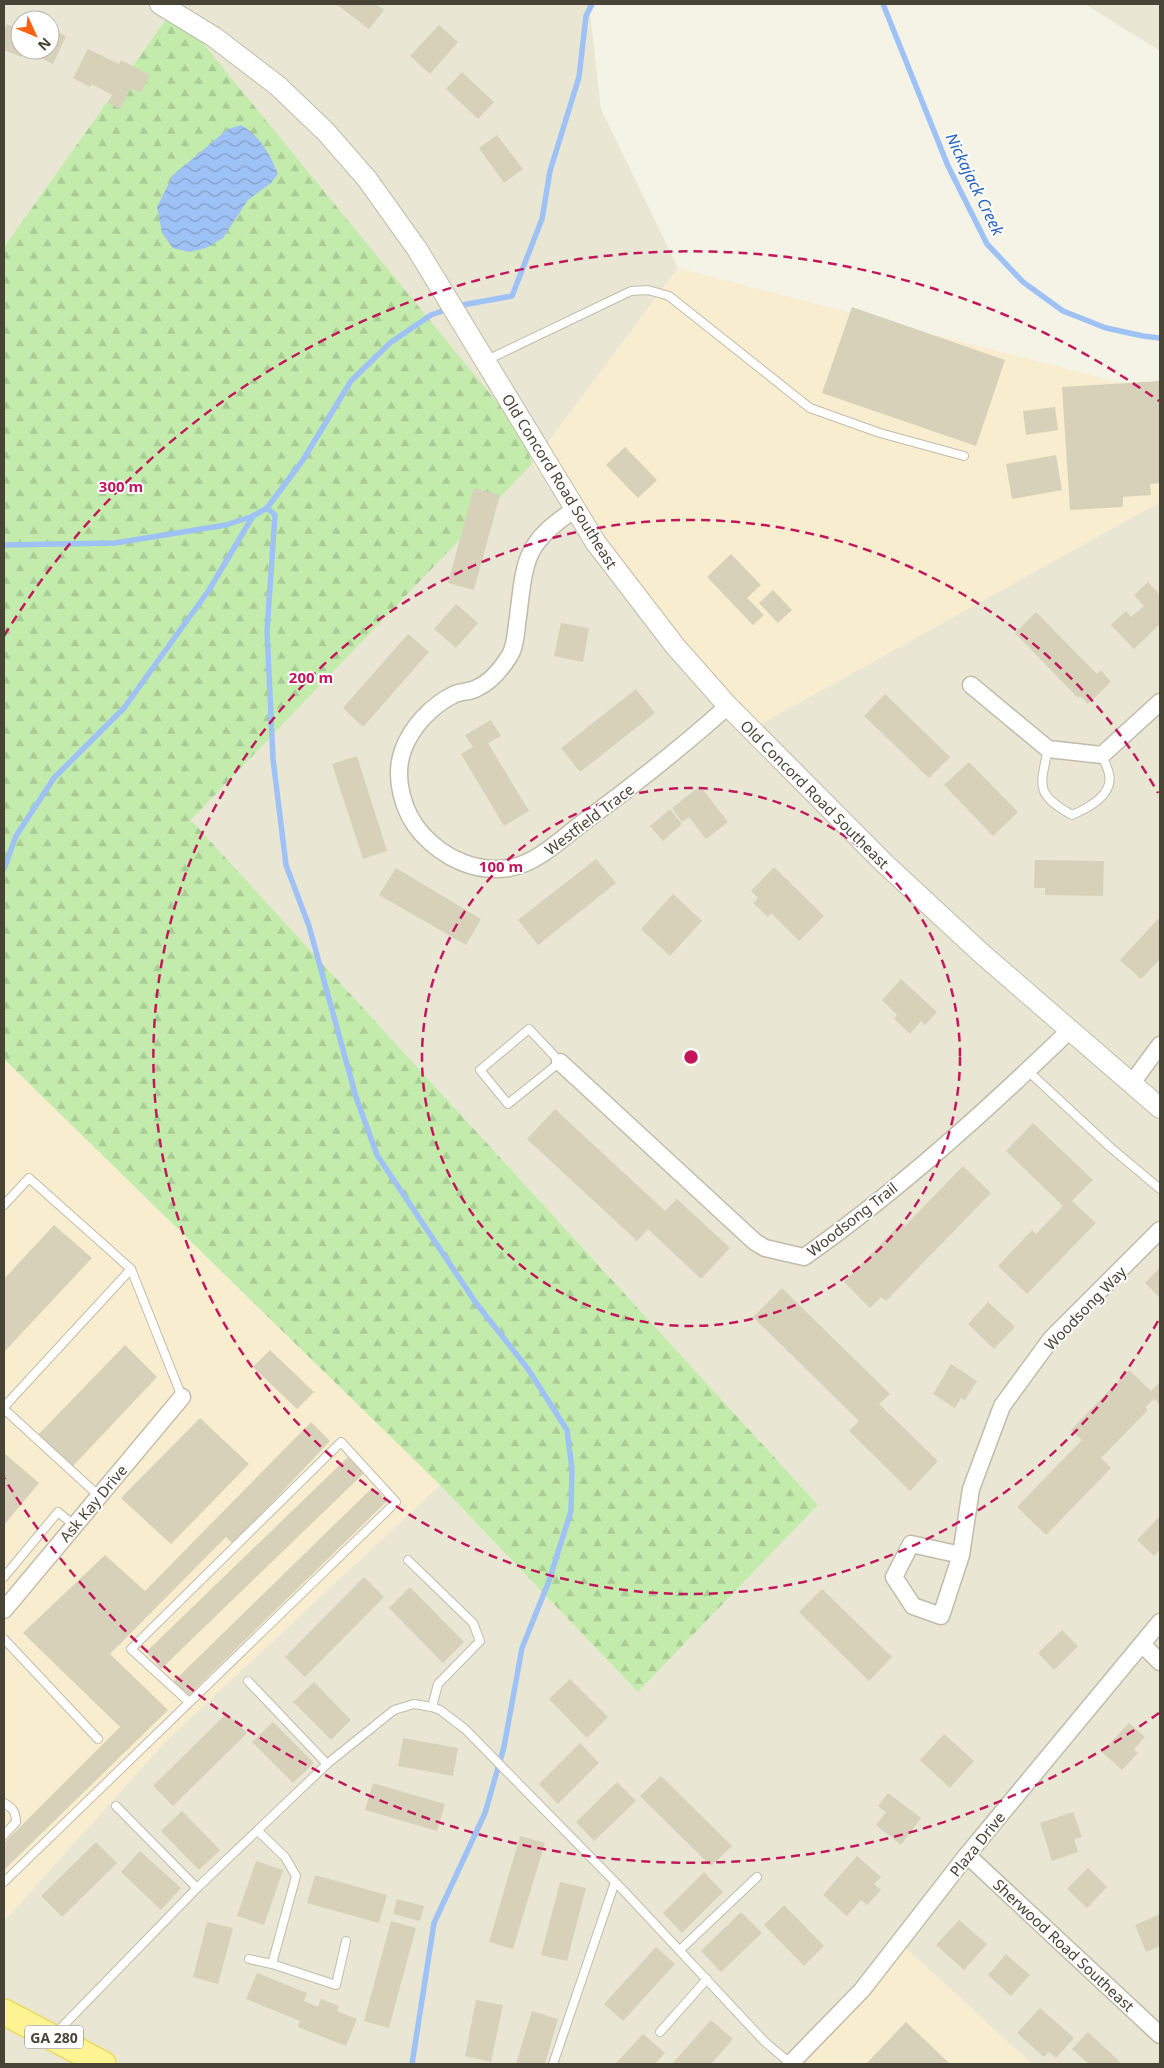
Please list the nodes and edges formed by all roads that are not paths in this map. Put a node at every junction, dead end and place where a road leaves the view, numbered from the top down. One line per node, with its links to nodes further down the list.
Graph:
1 (160, 4): 2 (street, Old Concord Road Southeast)
2 (480, 354): 3 (lane); 4 (street, Old Concord Road Southeast)
3 (964, 456)
4 (574, 510): 7 (street, Old Concord Road Southeast); 7 (street, Westfield Trace)
5 (971, 685): 8 (street)
6 (1160, 702): 9 (street)
7 (728, 706): 10 (street, Old Concord Road Southeast)
8 (1048, 749): 9 (street); 9 (lane)
9 (1102, 755)
10 (1070, 1030): 13 (street, Woodsong Trail); 14 (street, Old Concord Road Southeast)
11 (1160, 1045): 14 (street)
12 (560, 1062): 12 (lane); 13 (street, Woodsong Trail)
13 (1028, 1070): 16 (lane)
14 (1132, 1083): 15 (street, Old Concord Road Southeast)
15 (1160, 1108)
16 (1160, 1189)
17 (4, 1205): 19 (lane)
18 (1160, 1230): 24 (street, Woodsong Way)
19 (131, 1269): 20 (lane); 21 (lane)
20 (182, 1397): 22 (street, Ask Kay Drive)
21 (4, 1408): 22 (lane)
22 (99, 1496): 23 (street, Ask Kay Drive)
23 (74, 1526): 26 (lane); 27 (street, Ask Kay Drive)
24 (962, 1555): 24 (street, Woodsong Way)
25 (408, 1560): 34 (lane)
26 (4, 1577)
27 (4, 1610)
28 (1160, 1622): 30 (street, Plaza Drive)
29 (4, 1639): 35 (lane)
30 (1143, 1645): 31 (street); 41 (street, Plaza Drive)
31 (1160, 1662)
32 (248, 1682): 36 (lane)
33 (189, 1702): 33 (lane); 43 (lane)
34 (432, 1707): 36 (lane); 44 (lane)
35 (98, 1739)
36 (327, 1764): 39 (lane)
37 (4, 1803): 40 (lane)
38 (116, 1806): 45 (lane)
39 (258, 1831): 45 (lane); 49 (lane)
40 (4, 1835)
41 (967, 1855): 53 (street, Sherwood Road Southeast); 57 (street, Plaza Drive)
42 (756, 1877): 47 (lane)
43 (4, 1882)
44 (615, 1882): 47 (lane); 56 (lane)
45 (197, 1888): 54 (lane)
46 (346, 1941): 49 (lane)
47 (680, 1950): 50 (lane)
48 (249, 1959): 49 (lane)
49 (272, 1964)
50 (707, 1979): 52 (lane); 57 (lane)
51 (4, 2012): 54 (main road, GA 280)
52 (660, 2032)
53 (1159, 2032)
54 (53, 2037): 55 (main road, GA 280)
55 (103, 2064)
56 (553, 2064)
57 (790, 2064)

